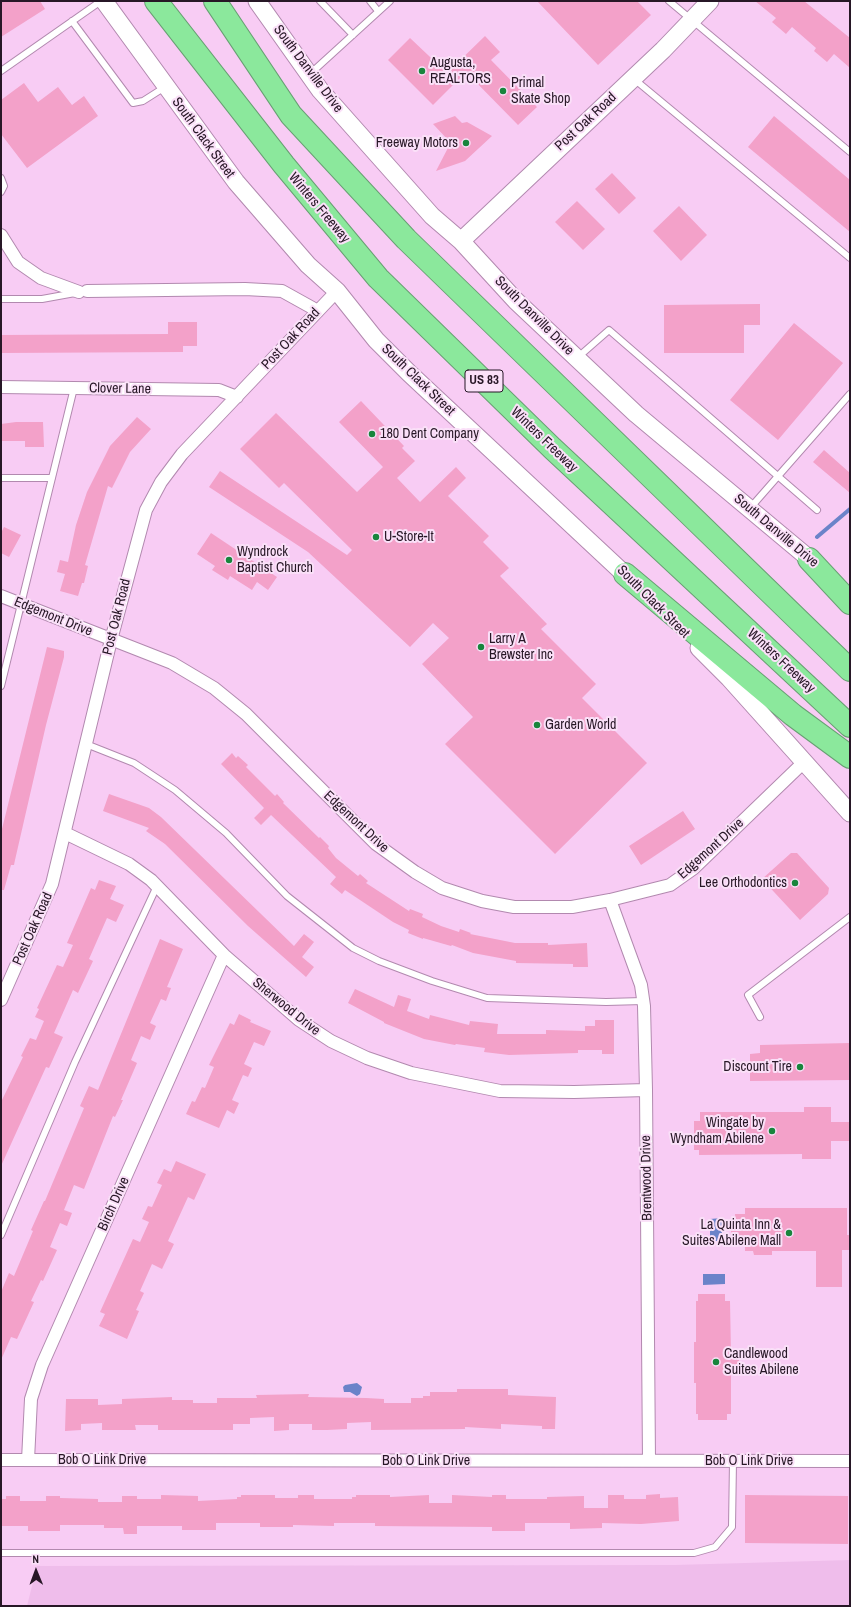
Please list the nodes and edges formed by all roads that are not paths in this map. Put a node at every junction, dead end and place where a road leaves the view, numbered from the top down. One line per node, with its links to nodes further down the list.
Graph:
1 (101, 1): 13 (lane)
2 (104, 1): 18 (main road, South Clack Street)
3 (156, 1): 48 (highway, Winters Freeway / US 83)
4 (215, 1): 46 (highway)
5 (257, 1): 16 (main road, South Danville Drive)
6 (320, 1): 14 (lane)
7 (370, 1): 11 (lane)
8 (390, 1): 11 (lane)
9 (669, 1): 12 (lane)
10 (710, 1): 12 (main road, Post Oak Road)
11 (378, 11): 14 (lane)
12 (692, 20): 17 (main road, Post Oak Road); 19 (lane)
13 (72, 21): 15 (lane); 18 (lane)
14 (353, 35): 16 (lane)
15 (1, 71)
16 (309, 74): 23 (main road, South Danville Drive)
17 (633, 78): 23 (main road, Post Oak Road); 24 (lane)
18 (166, 86): 26 (main road, South Clack Street)
19 (850, 152)
20 (1, 178): 21 (lane)
21 (1, 192)
22 (1, 235): 25 (street)
23 (461, 241): 29 (main road, South Danville Drive)
24 (850, 258)
25 (83, 292): 27 (lane); 28 (street)
26 (337, 292): 28 (street, Post Oak Road); 40 (main road, South Clack Street)
27 (1, 299)
28 (318, 311): 33 (street, Post Oak Road)
29 (577, 358): 34 (lane); 37 (main road, South Danville Drive)
30 (1, 388): 31 (street, Clover Lane)
31 (74, 388): 33 (street, Clover Lane); 36 (lane)
32 (850, 394): 34 (lane)
33 (237, 397): 45 (street, Post Oak Road)
34 (778, 477): 37 (lane); 38 (lane)
35 (1, 478): 36 (lane)
36 (52, 478): 44 (lane)
37 (749, 509): 39 (main road, South Danville Drive)
38 (817, 510)
39 (809, 559): 41 (main road, South Danville Drive); 43 (highway)
40 (625, 574): 50 (highway); 51 (main road, South Clack Street)
41 (850, 593)
42 (1, 596): 44 (street, Edgemont Drive)
43 (850, 603)
44 (22, 605): 45 (street, Edgemont Drive); 47 (lane)
45 (111, 640): 49 (street, Post Oak Road); 55 (street, Edgemont Drive)
46 (850, 670)
47 (1, 686)
48 (850, 726)
49 (86, 744): 53 (street, Post Oak Road); 59 (lane)
50 (850, 757)
51 (804, 762): 52 (main road, South Clack Street); 55 (street, Edgemont Drive)
52 (850, 813)
53 (65, 833): 54 (street, Sherwood Drive); 58 (street, Post Oak Road)
54 (157, 886): 57 (street, Sherwood Drive); 62 (lane)
55 (610, 900): 59 (street, Brentwood Drive)
56 (850, 917): 60 (lane)
57 (224, 955): 61 (street, Sherwood Drive); 64 (street, Birch Drive)
58 (1, 1000)
59 (643, 1001): 61 (street, Brentwood Drive)
60 (760, 1017)
61 (646, 1090): 66 (street, Brentwood Drive)
62 (1, 1235)
63 (1, 1460): 64 (street, Bob O Link Drive)
64 (28, 1460): 66 (street, Bob O Link Drive)
65 (850, 1460): 67 (street, Bob O Link Drive)
66 (649, 1461): 67 (street, Bob O Link Drive)
67 (733, 1461): 68 (lane)
68 (1, 1553)

